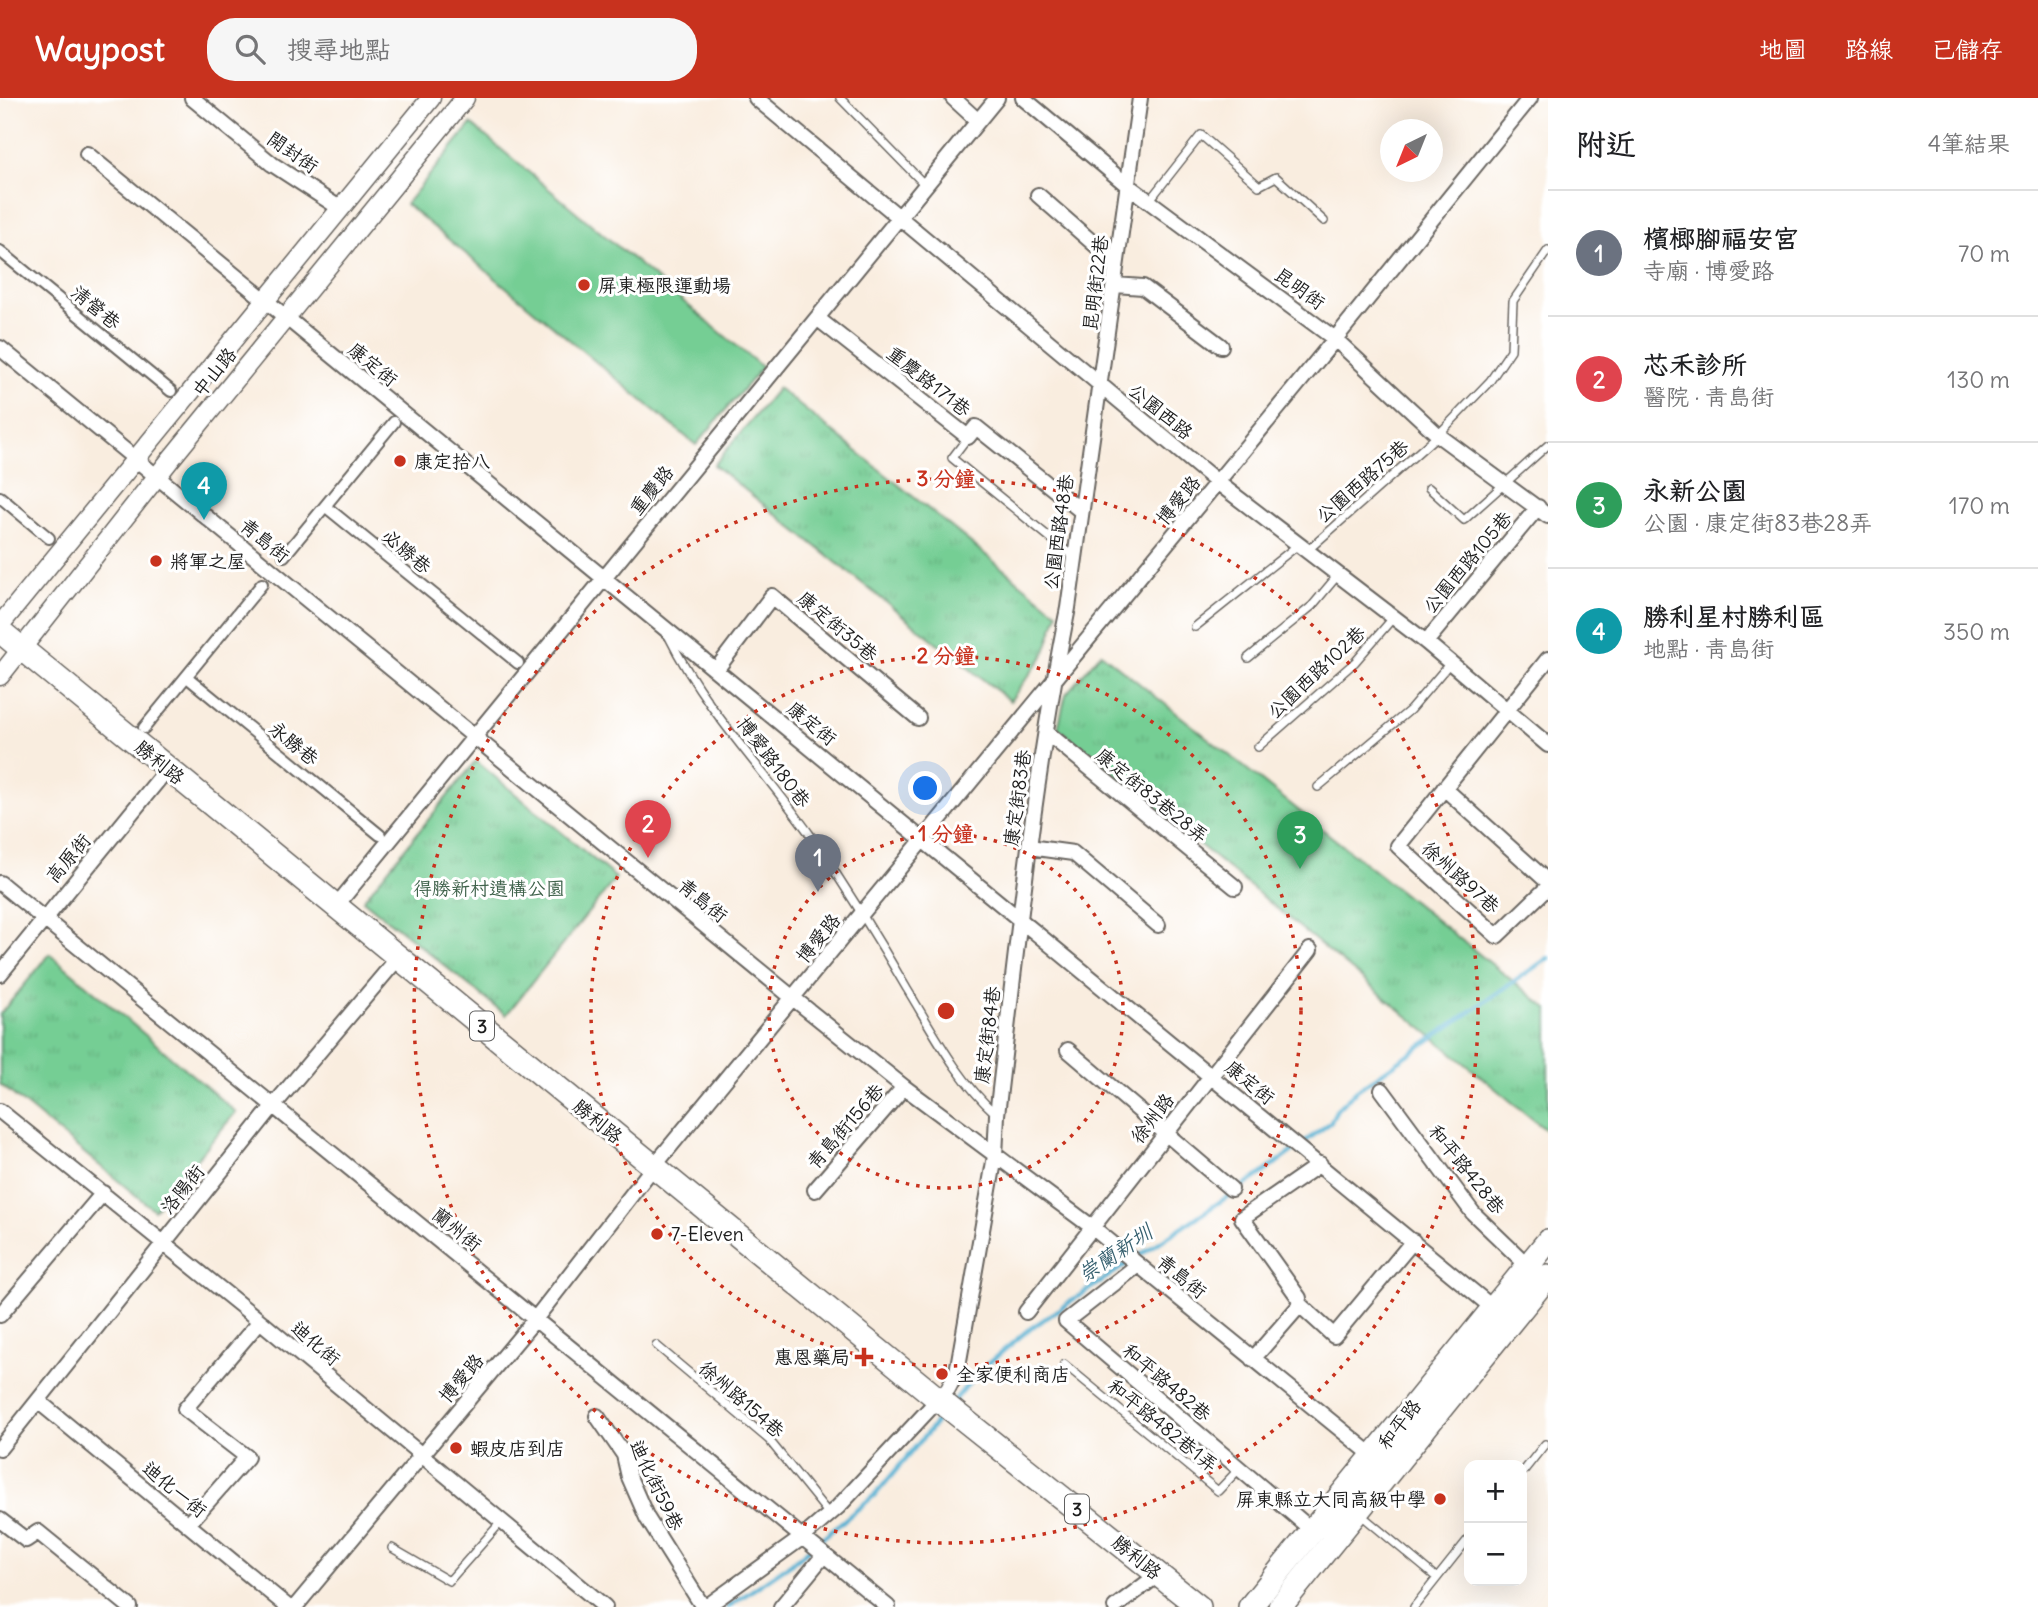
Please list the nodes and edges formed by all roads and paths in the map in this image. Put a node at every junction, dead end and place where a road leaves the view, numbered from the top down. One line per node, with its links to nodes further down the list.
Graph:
1 (192, 98): 17 (street, 開封街)
2 (431, 98): 17 (street, 中山路)
3 (465, 98): 25 (street, 中山路)
4 (756, 98): 18 (street, 公園西路)
5 (840, 98): 13 (lane)
6 (953, 98): 11 (street)
7 (997, 98): 11 (street, 重慶路)
8 (1023, 98): 14 (street, 昆明街)
9 (1140, 98): 14 (street, 昆明街22巷)
10 (1530, 98): 27 (street, 博愛路)
11 (978, 121): 13 (street, 重慶路)
12 (87, 154): 24 (street, 康定街)
13 (926, 185): 18 (street, 重慶路)
14 (1127, 185): 16 (street, 昆明街); 22 (street, 昆明街22巷)
15 (1038, 195): 22 (street)
16 (1149, 201): 19 (lane); 27 (street, 昆明街)
17 (341, 209): 24 (street, 中山路)
18 (900, 217): 26 (street, 重慶路); 30 (street, 公園西路)
19 (1324, 221)
20 (1548, 250): 33 (lane, 公園西路75巷)
21 (0, 251): 31 (street, 清營巷)
22 (1116, 263): 23 (street, 昆明街22巷)
23 (1115, 285): 28 (street); 30 (street, 昆明街22巷)
24 (266, 301): 25 (street, 康定街); 36 (street, 中山路)
25 (285, 317): 37 (street, 中山路); 50 (street, 康定街)
26 (817, 318): 34 (street, 重慶路171巷); 50 (street, 重慶路)
27 (1335, 339): 33 (street, 昆明街); 38 (street, 博愛路)
28 (1221, 346)
29 (0, 348): 36 (street, 青島街)
30 (1100, 386): 38 (street, 公園西路); 43 (street, 公園西路48巷)
31 (171, 391)
32 (394, 422): 42 (street)
33 (1438, 435): 39 (street, 昆明街); 46 (lane, 公園西路75巷)
34 (968, 437): 43 (street, 重慶路171巷); 48 (lane)
35 (1548, 445): 39 (lane)
36 (137, 460): 37 (street, 青島街); 53 (street, 中山路)
37 (157, 477): 58 (street, 中山路); 71 (street, 青島街)
38 (1217, 482): 46 (street, 公園西路); 66 (street, 博愛路)
39 (1506, 485): 40 (lane); 44 (street, 昆明街)
40 (1429, 488)
41 (0, 497): 45 (street)
42 (325, 506): 47 (street); 61 (street, 必勝巷)
43 (1080, 510): 48 (street, 公園西路48巷)
44 (1543, 511): 57 (street, 公園西路105巷)
45 (48, 538)
46 (1303, 547): 49 (street, 公園西路); 55 (lane, 公園西路75巷)
47 (284, 556)
48 (1075, 558): 66 (street, 公園西路48巷)
49 (1338, 575): 52 (street, 公園西路); 59 (lane)
50 (604, 579): 54 (street, 康定街); 71 (street, 重慶路)
51 (262, 584): 65 (street)
52 (1393, 618): 57 (street, 公園西路); 73 (lane, 公園西路102巷)
53 (0, 625)
54 (664, 627): 63 (street, 康定街); 84 (lane, 博愛路180巷)
55 (1195, 627)
56 (0, 631): 58 (main road, 勝利路 / 3)
57 (1426, 642): 62 (street, 公園西路)
58 (22, 649): 64 (street, 中山路); 74 (main road, 勝利路 / 3)
59 (1248, 658)
60 (1548, 659): 67 (street)
61 (518, 663)
62 (1450, 663): 67 (street, 公園西路); 75 (lane)
63 (716, 670): 68 (street, 康定街35巷); 78 (street, 康定街)
64 (0, 676)
65 (187, 677): 69 (street); 77 (street, 永勝巷)
66 (1053, 682): 70 (street, 康定街83巷); 78 (street, 博愛路)
67 (1506, 710): 72 (street, 公園西路); 76 (street)
68 (918, 718)
69 (144, 728)
70 (1046, 732): 79 (street, 康定街83巷); 82 (street, 康定街83巷28弄)
71 (474, 737): 83 (street, 重慶路); 91 (street, 青島街)
72 (1548, 745)
73 (1258, 747)
74 (167, 768): 83 (main road, 勝利路 / 3); 85 (street, 高原街)
75 (1318, 787)
76 (1444, 788): 81 (street); 81 (street, 徐州路97巷)
77 (380, 835)
78 (923, 839): 84 (street, 博愛路); 86 (street, 康定街)
79 (1029, 846): 86 (street, 康定街83巷); 87 (street)
80 (0, 883): 85 (street, 蘭州街)
81 (1548, 885)
82 (1234, 887)
83 (336, 906): 89 (main road, 勝利路 / 3)
84 (862, 913): 91 (street, 博愛路); 98 (lane, 博愛路180巷)
85 (43, 918): 90 (street, 高原街); 96 (street, 蘭州街)
86 (1020, 919): 93 (street, 康定街); 98 (street, 康定街84巷)
87 (1158, 925)
88 (1310, 950): 93 (street, 徐州路)
89 (398, 958): 96 (street, 洛陽街); 102 (main road, 勝利路 / 3)
90 (0, 975)
91 (793, 998): 94 (street, 青島街); 102 (street, 博愛路)
92 (1068, 1050): 99 (street)
93 (1210, 1074): 99 (street, 徐州路); 101 (street, 康定街)
94 (904, 1087): 100 (street, 青島街); 104 (street, 青島街156巷)
95 (1382, 1090): 111 (street, 和平路428巷)
96 (274, 1105): 109 (street, 洛陽街); 116 (street, 蘭州街)
97 (1, 1113): 105 (street, 迪化街)
98 (997, 1115): 100 (street, 康定街84巷)
99 (1165, 1133): 103 (street); 106 (street, 徐州路)
100 (995, 1156): 106 (street, 青島街); 123 (street)
101 (1320, 1164): 107 (street, 康定街); 112 (street)
102 (654, 1167): 116 (street, 博愛路); 123 (main road, 勝利路 / 3)
103 (1231, 1189)
104 (815, 1190)
105 (103, 1193): 109 (street, 迪化街); 115 (street)
106 (1092, 1227): 110 (street, 青島街); 114 (street, 徐州路)
107 (1413, 1241): 113 (street, 康定街); 120 (street)
108 (1548, 1241): 111 (main road, 和平路)
109 (163, 1242): 117 (street, 迪化街); 122 (street, 洛陽街)
110 (1133, 1260): 120 (street, 青島街); 130 (street, 和平路482巷)
111 (1538, 1271): 113 (main road, 和平路); 118 (main road, 和平路)
112 (1299, 1298)
113 (1493, 1308): 118 (street, 康定街); 128 (main road, 和平路)
114 (1026, 1312)
115 (0, 1315)
116 (536, 1318): 127 (street, 博愛路); 138 (street, 蘭州街)
117 (260, 1321): 127 (street, 迪化街); 135 (street)
118 (1511, 1322): 128 (main road, 和平路)
119 (656, 1345): 132 (lane, 徐州路154巷)
120 (1253, 1359): 128 (street, 青島街)
121 (1064, 1364): 130 (lane, 和平路482巷1弄)
122 (38, 1401): 126 (street, 洛陽街); 135 (street, 迪化一街)
123 (945, 1404): 132 (street); 140 (main road, 勝利路 / 3)
124 (597, 1416): 146 (street, 迪化街59巷)
125 (1545, 1444): 129 (lane)
126 (0, 1448)
127 (422, 1455): 134 (street, 迪化街); 144 (street, 博愛路)
128 (1382, 1464): 131 (main road, 和平路); 136 (main road, 和平路)
129 (1527, 1467)
130 (1239, 1468): 136 (street, 和平路482巷)
131 (1356, 1511): 141 (lane); 152 (main road, 和平路)
132 (830, 1514): 138 (street)
133 (0, 1520): 142 (street)
134 (502, 1521): 139 (lane); 145 (street, 迪化街)
135 (188, 1524): 143 (street, 迪化一街)
136 (1313, 1531): 151 (main road, 和平路)
137 (1464, 1544): 141 (lane)
138 (813, 1546): 146 (street); 147 (street); 148 (street, 蘭州街)
139 (392, 1548)
140 (1159, 1574): 149 (street); 150 (main road, 勝利路 / 3)
141 (1437, 1578): 153 (lane)
142 (131, 1607)
143 (288, 1607)
144 (295, 1607)
145 (605, 1607)
146 (705, 1607)
147 (781, 1607)
148 (888, 1607)
149 (1115, 1607)
150 (1199, 1607)
151 (1250, 1607)
152 (1280, 1607)
153 (1414, 1607)

